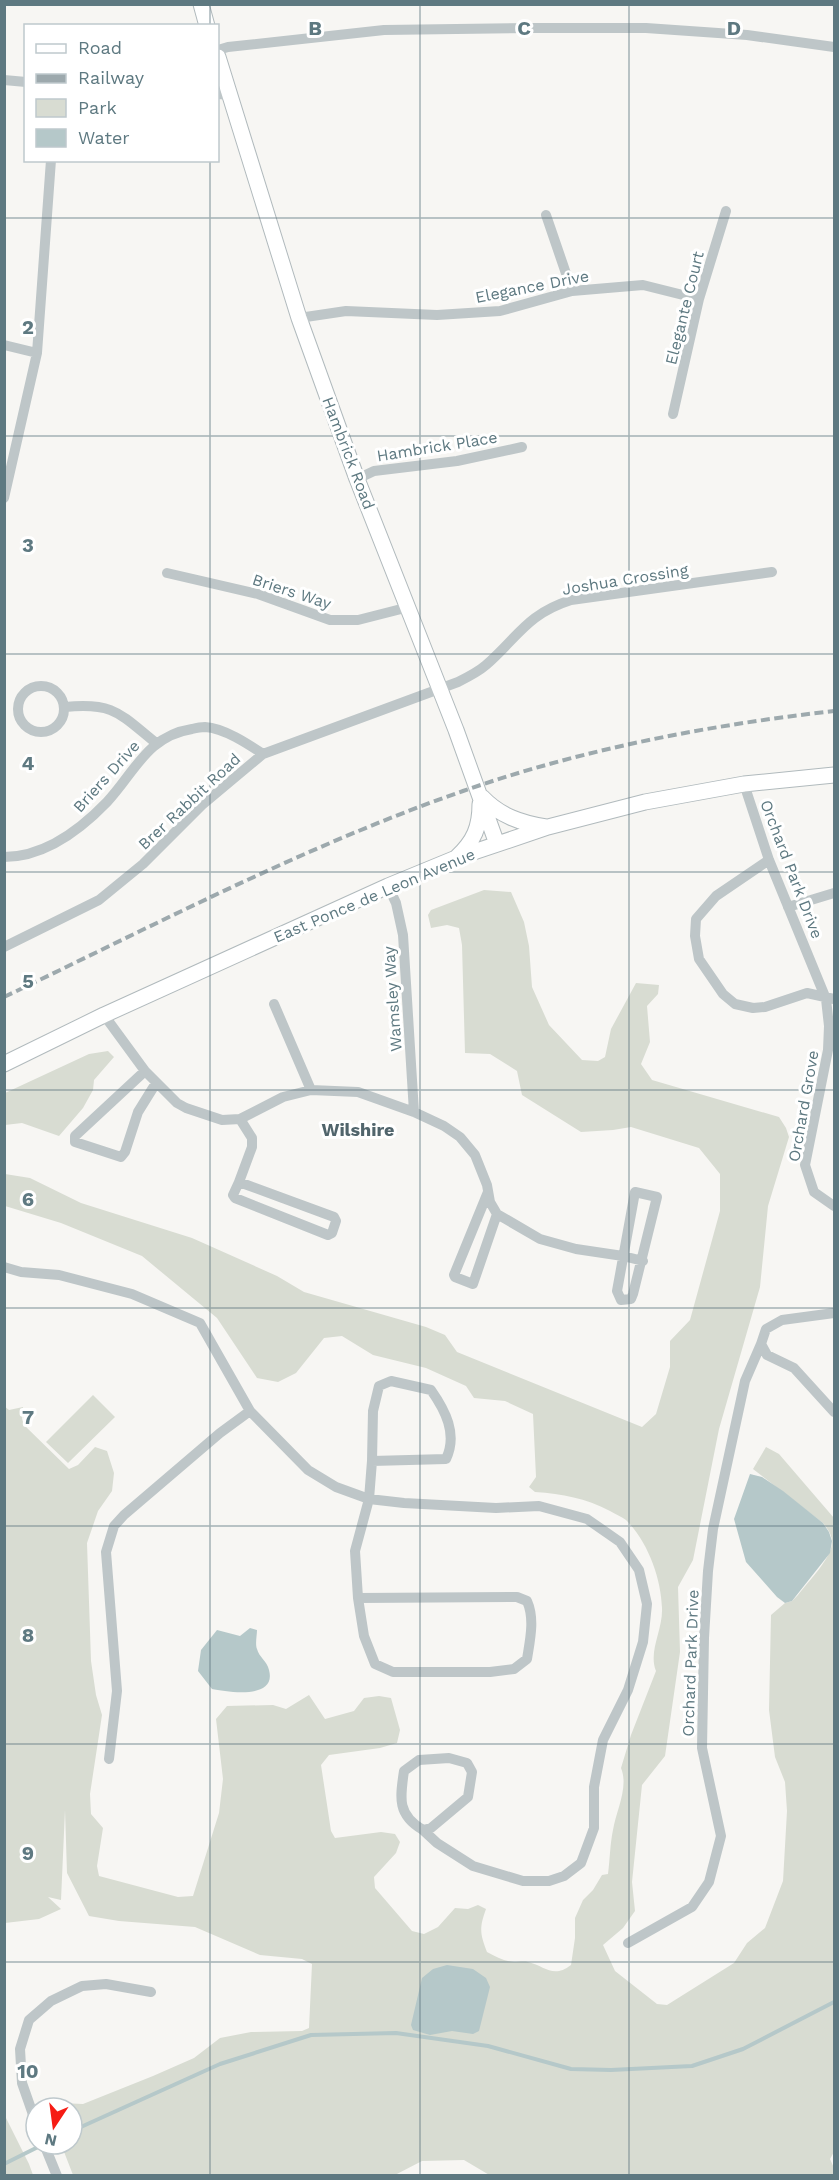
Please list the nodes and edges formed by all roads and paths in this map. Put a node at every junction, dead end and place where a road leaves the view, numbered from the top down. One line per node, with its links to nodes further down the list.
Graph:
1 (201, 4): 2 (main road)
2 (206, 24)
3 (834, 47): 4 (street)
4 (219, 50)
5 (219, 63): 8 (main road, Hambrick Road)
6 (4, 81): 7 (street)
7 (24, 82)
8 (224, 95): 14 (main road, Hambrick Road)
9 (51, 162): 16 (street)
10 (726, 211): 13 (street, Elegante Court)
11 (546, 215): 12 (street)
12 (572, 291): 13 (street, Elegance Drive); 14 (street, Elegance Drive)
13 (699, 298): 17 (street, Elegante Court)
14 (299, 318): 19 (main road, Hambrick Road)
15 (4, 345): 16 (street)
16 (38, 352): 20 (street)
17 (674, 414)
18 (522, 447): 19 (street, Hambrick Place)
19 (357, 479): 23 (main road, Hambrick Road)
20 (4, 498)
21 (772, 572): 24 (street, Joshua Crossing)
22 (167, 573): 23 (street, Briers Way)
23 (409, 607): 24 (main road, Hambrick Road)
24 (441, 689): 27 (street, Brer Rabbit Road); 30 (main road, Hambrick Road)
25 (65, 707): 25 (street); 26 (street)
26 (156, 743): 27 (street, Briers Drive); 33 (street, Briers Drive)
27 (263, 754): 39 (street, Brer Rabbit Road)
28 (834, 775): 29 (main road, East Ponce de Leon Avenue)
29 (744, 784): 31 (main road, East Ponce de Leon Avenue); 35 (street, Orchard Park Drive)
30 (480, 795): 31 (main road); 32 (main road, Hambrick Road); 34 (main road)
31 (548, 827): 32 (main road, East Ponce de Leon Avenue)
32 (497, 844): 34 (main road, East Ponce de Leon Avenue)
33 (4, 857)
34 (456, 858): 36 (main road, East Ponce de Leon Avenue)
35 (769, 860): 38 (street, Orchard Park Drive); 40 (street)
36 (388, 886): 42 (main road, East Ponce de Leon Avenue); 47 (street, Wamsley Way)
37 (834, 893): 38 (street)
38 (788, 907): 40 (street, Orchard Park Drive)
39 (4, 947)
40 (830, 999): 51 (street, Orchard Grove)
41 (274, 1004): 46 (street)
42 (104, 1015): 43 (main road, East Ponce de Leon Avenue); 44 (street)
43 (4, 1064)
44 (145, 1071): 45 (street); 45 (street)
45 (156, 1083): 48 (street)
46 (312, 1090): 47 (street); 48 (street)
47 (414, 1112): 50 (street)
48 (240, 1119): 49 (street)
49 (239, 1182): 49 (street)
50 (488, 1192): 52 (street); 52 (street)
51 (834, 1206)
52 (497, 1214): 53 (street)
53 (623, 1256): 54 (street); 54 (street); 54 (street)
54 (643, 1261)
55 (4, 1267): 58 (street)
56 (834, 1313): 57 (street)
57 (761, 1344): 59 (street); 65 (street, Orchard Park Drive)
58 (250, 1411): 61 (street); 63 (street)
59 (834, 1412)
60 (372, 1461): 60 (street); 61 (street)
61 (369, 1499): 62 (street); 64 (street)
62 (358, 1598): 62 (street)
63 (109, 1759)
64 (423, 1830): 64 (street)
65 (628, 1943)
66 (151, 1992): 67 (street)
67 (27, 2096)
68 (49, 2156): 69 (street)
69 (55, 2171)

